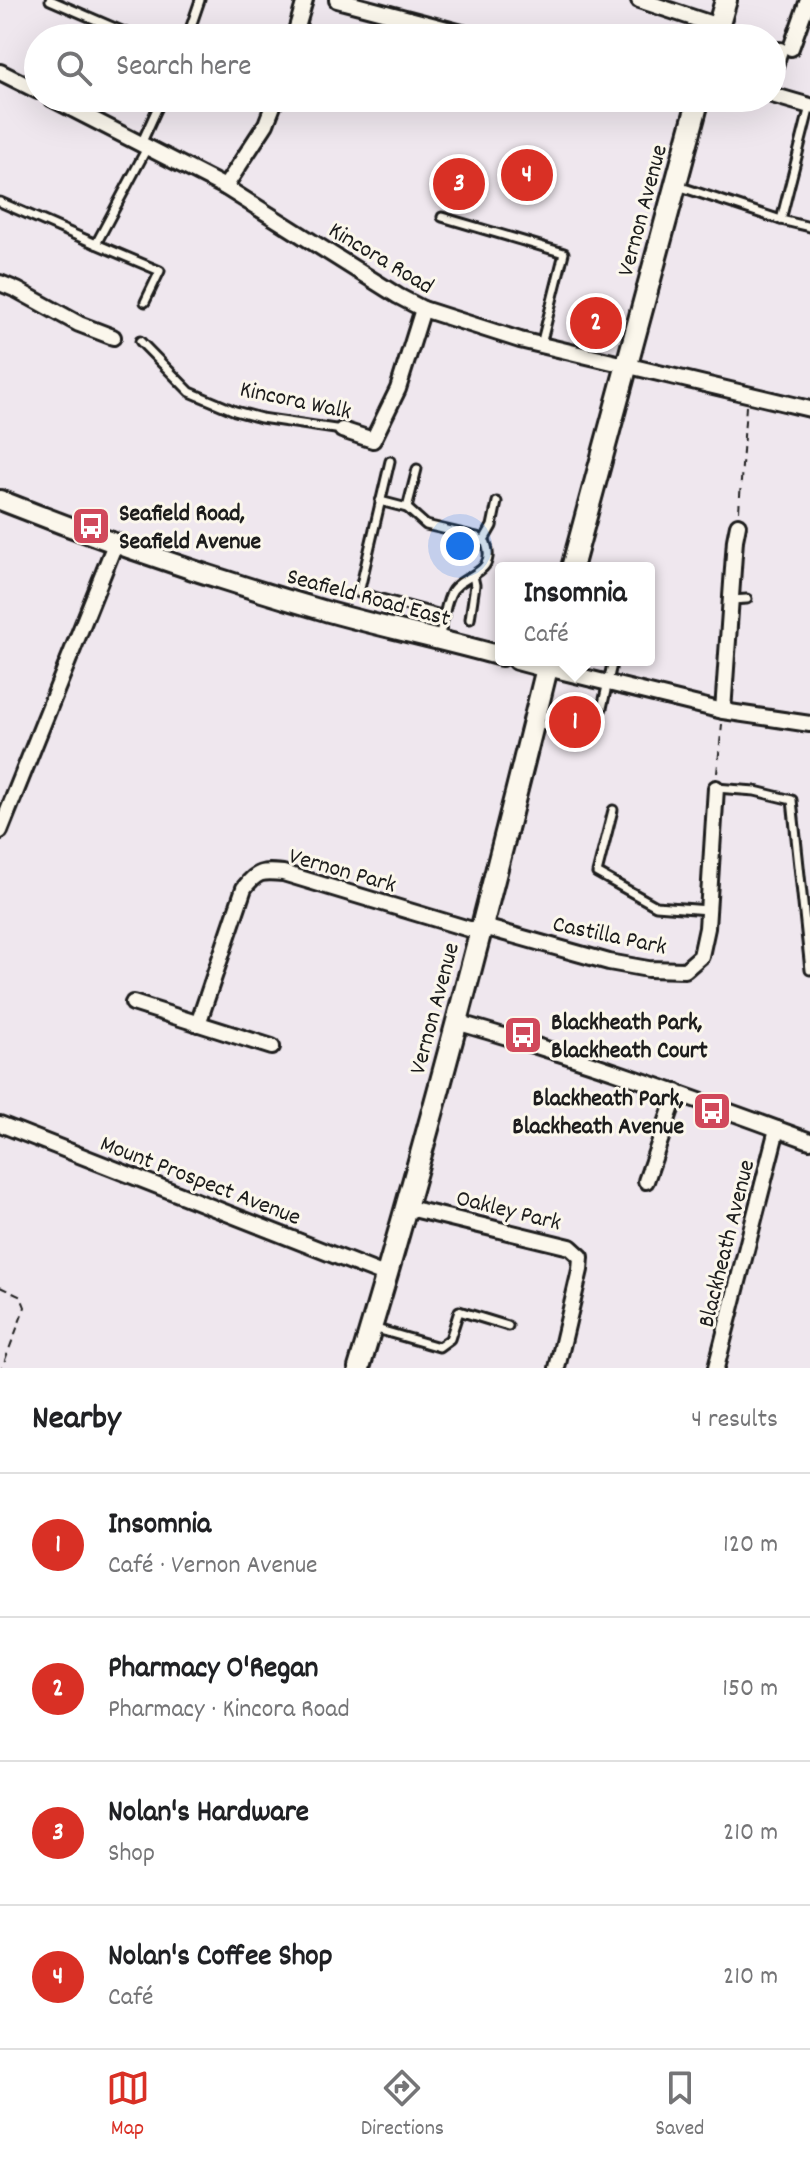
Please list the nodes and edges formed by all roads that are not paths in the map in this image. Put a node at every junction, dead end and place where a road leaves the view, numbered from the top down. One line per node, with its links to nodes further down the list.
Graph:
1 (50, 0): 8 (lane)
2 (200, 0): 9 (lane)
3 (305, 0): 10 (street)
4 (337, 0): 11 (street)
5 (639, 0): 12 (street)
6 (726, 0): 13 (main road)
7 (808, 0): 14 (street)
8 (106, 24)
9 (192, 24)
10 (298, 24)
11 (428, 24)
12 (698, 24)
13 (719, 24)
14 (786, 49)
15 (0, 72): 16 (street)
16 (24, 84)
17 (786, 99): 18 (street)
18 (810, 106): 28 (lane)
19 (78, 112): 23 (street, Kincora Road)
20 (157, 112): 23 (lane)
21 (271, 112): 25 (street)
22 (695, 112): 24 (main road, Vernon Avenue)
23 (144, 146): 25 (street, Kincora Road); 30 (lane)
24 (674, 185): 28 (lane); 37 (main road, Vernon Avenue)
25 (225, 187): 33 (street, Kincora Road)
26 (0, 202): 30 (lane)
27 (442, 217): 36 (lane)
28 (781, 220): 29 (lane)
29 (810, 227)
30 (96, 244): 32 (lane)
31 (0, 283): 34 (street)
32 (145, 302)
33 (423, 309): 36 (street, Kincora Road); 39 (street, Kincora Walk)
34 (113, 337)
35 (140, 341): 39 (lane, Kincora Walk)
36 (541, 345): 37 (street, Kincora Road)
37 (626, 366): 38 (street, Kincora Road); 49 (main road, Vernon Avenue)
38 (810, 409)
39 (342, 430)
40 (390, 461): 43 (lane)
41 (417, 469): 45 (lane)
42 (0, 500): 48 (street, Seafield Road East)
43 (380, 501): 45 (lane); 53 (lane)
44 (497, 502): 47 (lane)
45 (407, 508): 47 (lane)
46 (738, 525): 52 (street)
47 (484, 540): 50 (lane)
48 (115, 544): 55 (street, Seafield Road East); 68 (street)
49 (574, 562)
50 (473, 576): 53 (lane); 54 (lane)
51 (747, 599): 52 (lane)
52 (731, 600): 62 (street)
53 (445, 616): 55 (lane)
54 (470, 619)
55 (439, 639): 56 (street, Seafield Road East)
56 (495, 654)
57 (547, 666): 63 (main road, Vernon Avenue)
58 (554, 666): 60 (street)
59 (612, 666): 60 (lane)
60 (608, 684): 61 (lane); 62 (street)
61 (568, 701)
62 (723, 711): 64 (street)
63 (533, 723): 65 (lane); 70 (main road, Vernon Avenue)
64 (810, 724)
65 (562, 729)
66 (716, 788): 69 (street, Castilla Park); 71 (lane)
67 (613, 810): 69 (lane)
68 (1, 824)
69 (708, 910): 70 (street, Castilla Park)
70 (482, 929): 73 (main road, Vernon Avenue); 74 (street, Vernon Park)
71 (810, 970)
72 (133, 1003): 74 (street)
73 (456, 1022): 76 (street); 81 (main road, Vernon Avenue)
74 (198, 1024): 75 (street)
75 (272, 1047)
76 (677, 1092): 78 (street); 80 (street)
77 (0, 1124): 82 (street, Mount Prospect Avenue)
78 (777, 1129): 79 (street); 87 (street, Blackheath Avenue)
79 (810, 1141)
80 (646, 1181)
81 (405, 1207): 82 (main road, Vernon Avenue); 86 (street, Oakley Park)
82 (387, 1276): 84 (main road, Vernon Avenue)
83 (508, 1326): 84 (lane)
84 (371, 1328): 85 (main road, Vernon Avenue)
85 (359, 1368)
86 (557, 1368)
87 (716, 1368)

